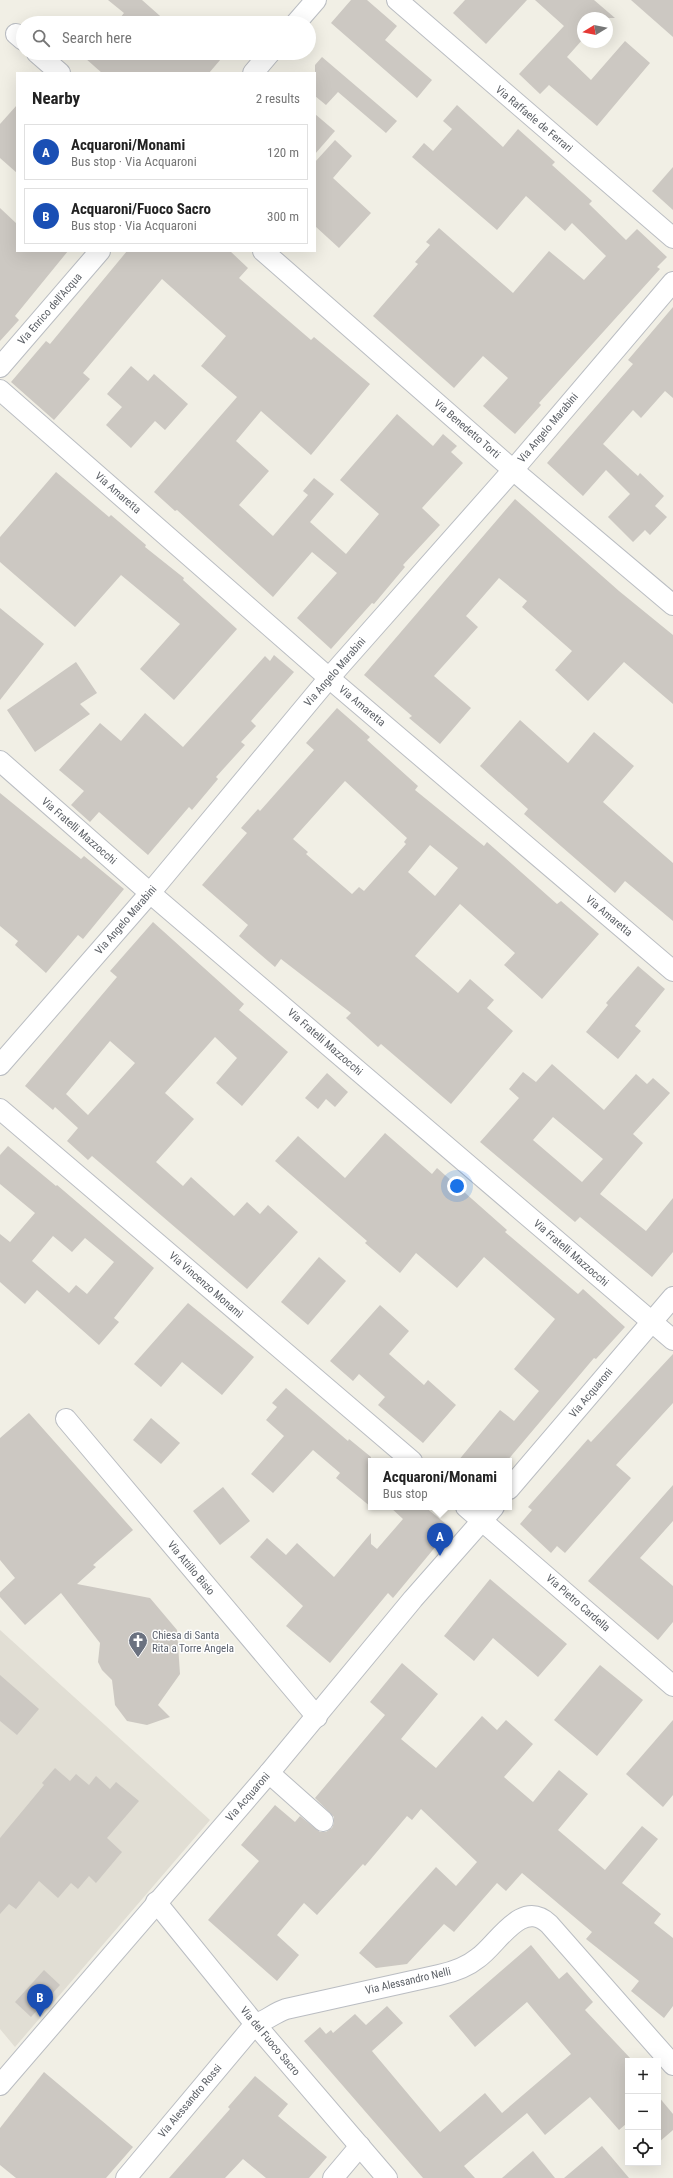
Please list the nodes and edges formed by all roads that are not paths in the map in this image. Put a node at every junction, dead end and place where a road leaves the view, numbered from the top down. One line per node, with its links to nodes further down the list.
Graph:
1 (316, 0): 3 (street)
2 (397, 0): 8 (street, Via Raffaele de Ferrari)
3 (302, 16)
4 (45, 60): 6 (street)
5 (264, 60): 7 (street)
6 (59, 72)
7 (254, 72)
8 (673, 238)
9 (99, 252): 12 (street, Via Enrico dell'Acqua)
10 (264, 252): 14 (street, Via Benedetto Torti)
11 (673, 282): 14 (street, Via Angelo Marabini)
12 (0, 367)
13 (0, 390): 16 (street, Via Amaretta)
14 (513, 470): 15 (street, Via Benedetto Torti); 16 (street, Via Angelo Marabini)
15 (673, 605)
16 (329, 678): 18 (street, Via Angelo Marabini); 19 (street, Via Amaretta)
17 (0, 760): 18 (street, Via Fratelli Mazzocchi)
18 (150, 893): 20 (street, Via Angelo Marabini); 23 (street, Via Fratelli Mazzocchi)
19 (673, 971)
20 (0, 1065)
21 (0, 1109): 26 (street, Via Vincenzo Monamì)
22 (673, 1297): 23 (street, Via Acquaroni)
23 (651, 1322): 24 (street, Via Fratelli Mazzocchi); 27 (street, Via Acquaroni)
24 (673, 1340)
25 (66, 1418): 31 (street, Via Attilio Bisio)
26 (408, 1458)
27 (512, 1485)
28 (475, 1510): 29 (street)
29 (488, 1514): 30 (street, Via Pietro Cardella); 31 (street, Via Acquaroni)
30 (673, 1686)
31 (317, 1717): 32 (street, Via Acquaroni)
32 (269, 1773): 33 (street); 34 (street, Via Acquaroni)
33 (323, 1820)
34 (156, 1902): 35 (street, Via del Fuoco Sacro); 37 (street, Via Acquaroni)
35 (255, 2024): 36 (street, Via Alessandro Nelli); 38 (street, Via del Fuoco Sacro); 39 (street, Via Alessandro Rossi)
36 (673, 2065)
37 (0, 2084)
38 (360, 2146): 40 (street); 41 (street, Via del Fuoco Sacro)
39 (126, 2178)
40 (333, 2178)
41 (387, 2178)

